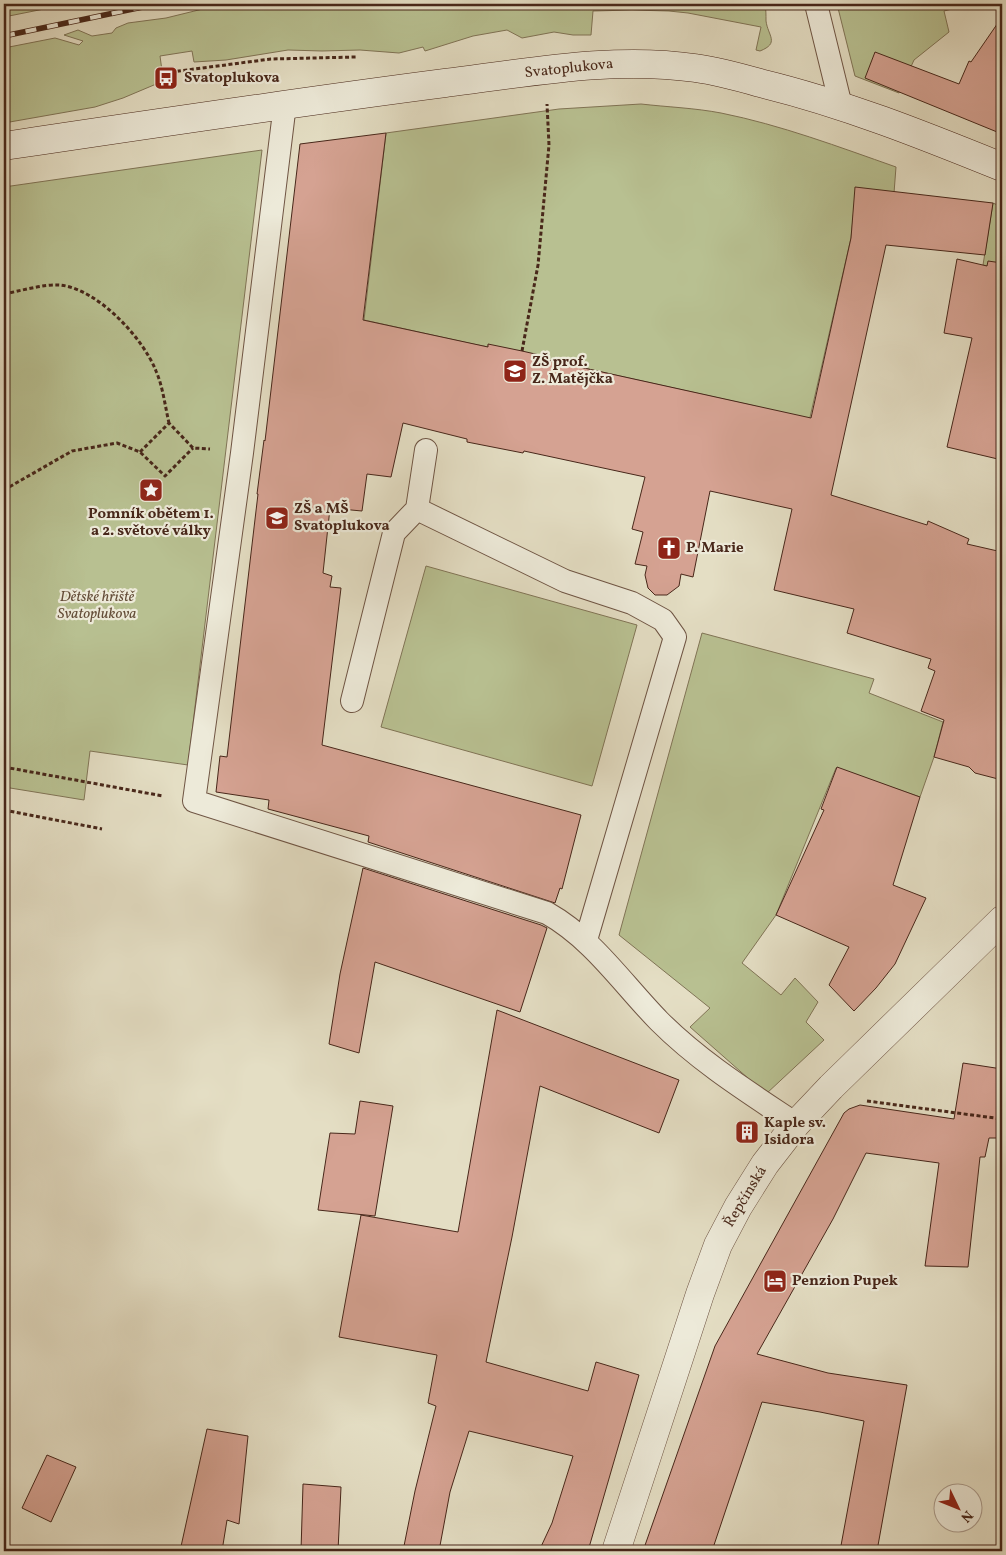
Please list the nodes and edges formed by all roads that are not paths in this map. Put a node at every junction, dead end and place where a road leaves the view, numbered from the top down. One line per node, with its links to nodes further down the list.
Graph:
1 (816, 4): 3 (lane)
2 (285, 104): 3 (main road, Svatoplukova); 4 (main road, Svatoplukova); 10 (lane)
3 (841, 106): 5 (main road, Svatoplukova)
4 (4, 146)
5 (1002, 167)
6 (426, 450): 7 (lane)
7 (417, 509): 8 (lane); 10 (lane)
8 (352, 701)
9 (1002, 920): 11 (main road, Řepčínská)
10 (586, 940): 11 (lane)
11 (796, 1124): 12 (main road, Řepčínská)
12 (616, 1551)

